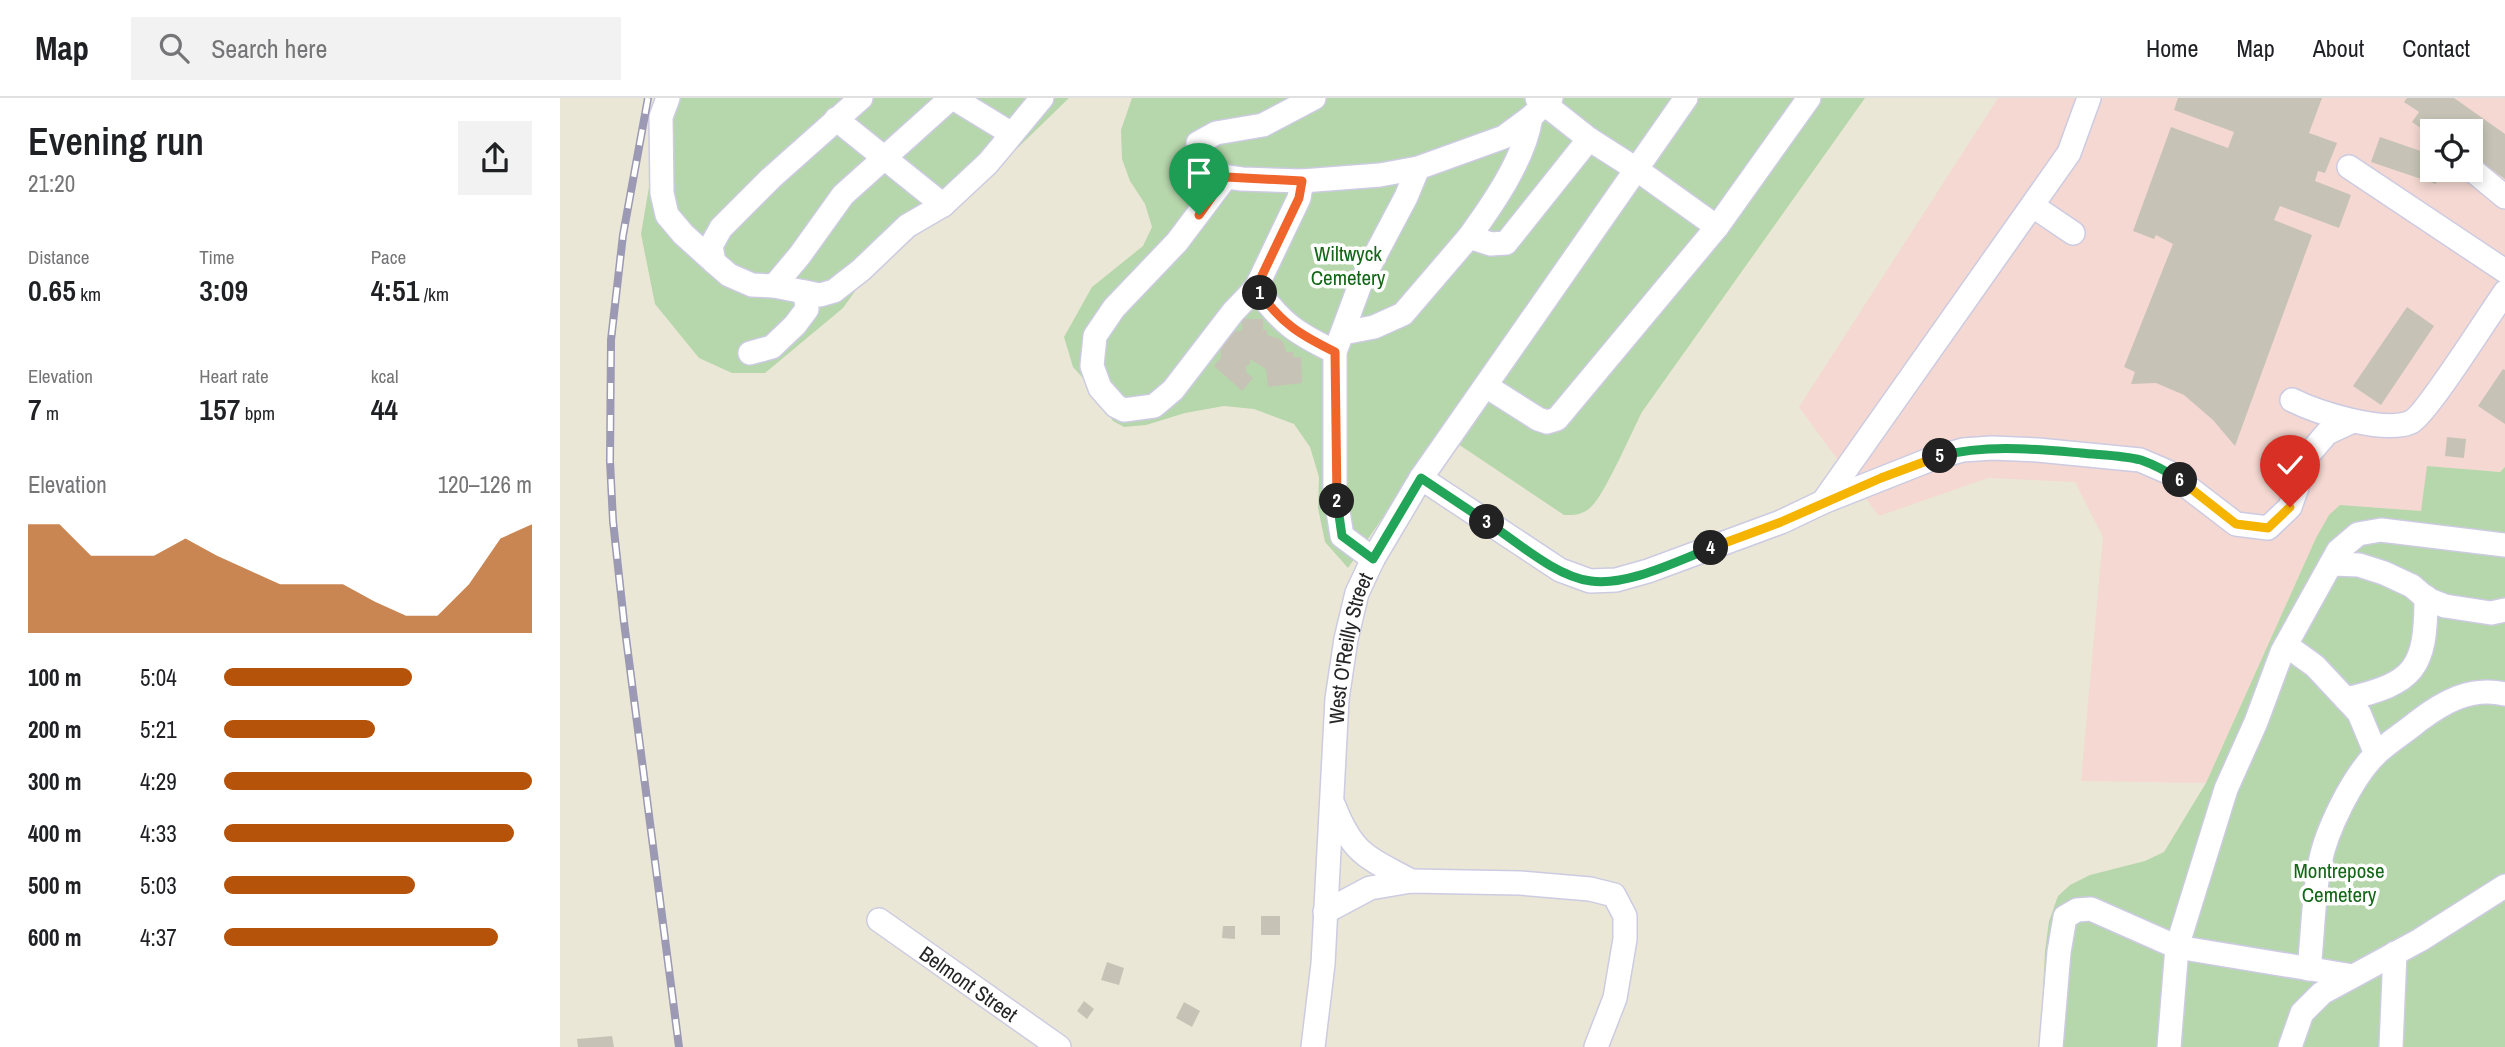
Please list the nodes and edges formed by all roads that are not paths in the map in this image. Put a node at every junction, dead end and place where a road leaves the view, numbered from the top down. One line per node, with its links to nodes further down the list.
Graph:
1 (668, 98): 26 (street)
2 (861, 98): 10 (street)
3 (952, 98): 11 (street); 13 (street)
4 (1042, 98): 11 (street)
5 (1314, 98): 17 (street)
6 (1686, 98): 16 (street, West O'Reilly Street)
7 (1809, 98): 23 (street)
8 (2089, 98): 22 (street)
9 (1541, 105): 12 (street); 15 (street); 25 (street)
10 (836, 119): 13 (street); 26 (street)
11 (1012, 134): 21 (street)
12 (1589, 139): 16 (street); 25 (street)
13 (884, 158): 21 (street); 28 (street)
14 (2349, 167): 27 (street)
15 (1418, 168): 19 (street); 32 (street)
16 (1636, 169): 23 (street); 34 (street, West O'Reilly Street)
17 (1226, 177): 19 (street); 29 (street)
18 (2483, 179): 20 (street)
19 (1302, 181): 29 (street)
20 (2505, 197)
21 (943, 205): 30 (street)
22 (2033, 206): 24 (street); 38 (street)
23 (1717, 227): 34 (street)
24 (2073, 233)
25 (1469, 237): 32 (street)
26 (714, 262): 28 (street)
27 (2505, 271)
28 (774, 286): 30 (street)
29 (1256, 288): 32 (street)
30 (805, 292): 33 (street)
31 (2505, 292): 36 (street)
32 (1339, 342): 40 (street)
33 (750, 353)
34 (1486, 386): 37 (street, West O'Reilly Street)
35 (2292, 400): 36 (street)
36 (2353, 421): 38 (street)
37 (1421, 478): 38 (street); 40 (street, West O'Reilly Street)
38 (1823, 502)
39 (2505, 545): 41 (street)
40 (1373, 559): 48 (street, West O'Reilly Street)
41 (2331, 564): 42 (street); 44 (street)
42 (2426, 597): 43 (street); 46 (street)
43 (2505, 610)
44 (2286, 645): 46 (street); 53 (street)
45 (2505, 694): 47 (street)
46 (2346, 699): 47 (street)
47 (2376, 754): 55 (street)
48 (1331, 800): 49 (street); 51 (street, West O'Reilly Street)
49 (1411, 881): 51 (street); 59 (street)
50 (2505, 886): 54 (street)
51 (1325, 912): 58 (street, West O'Reilly Street)
52 (879, 920): 57 (street, Belmont Street)
53 (2178, 947): 55 (street); 60 (street); 61 (street)
54 (2395, 953): 56 (street); 63 (street)
55 (2309, 969): 56 (street)
56 (2353, 976): 62 (street)
57 (1059, 1047)
58 (1313, 1047)
59 (1596, 1047)
60 (2051, 1047)
61 (2169, 1047)
62 (2290, 1047)
63 (2392, 1047)

